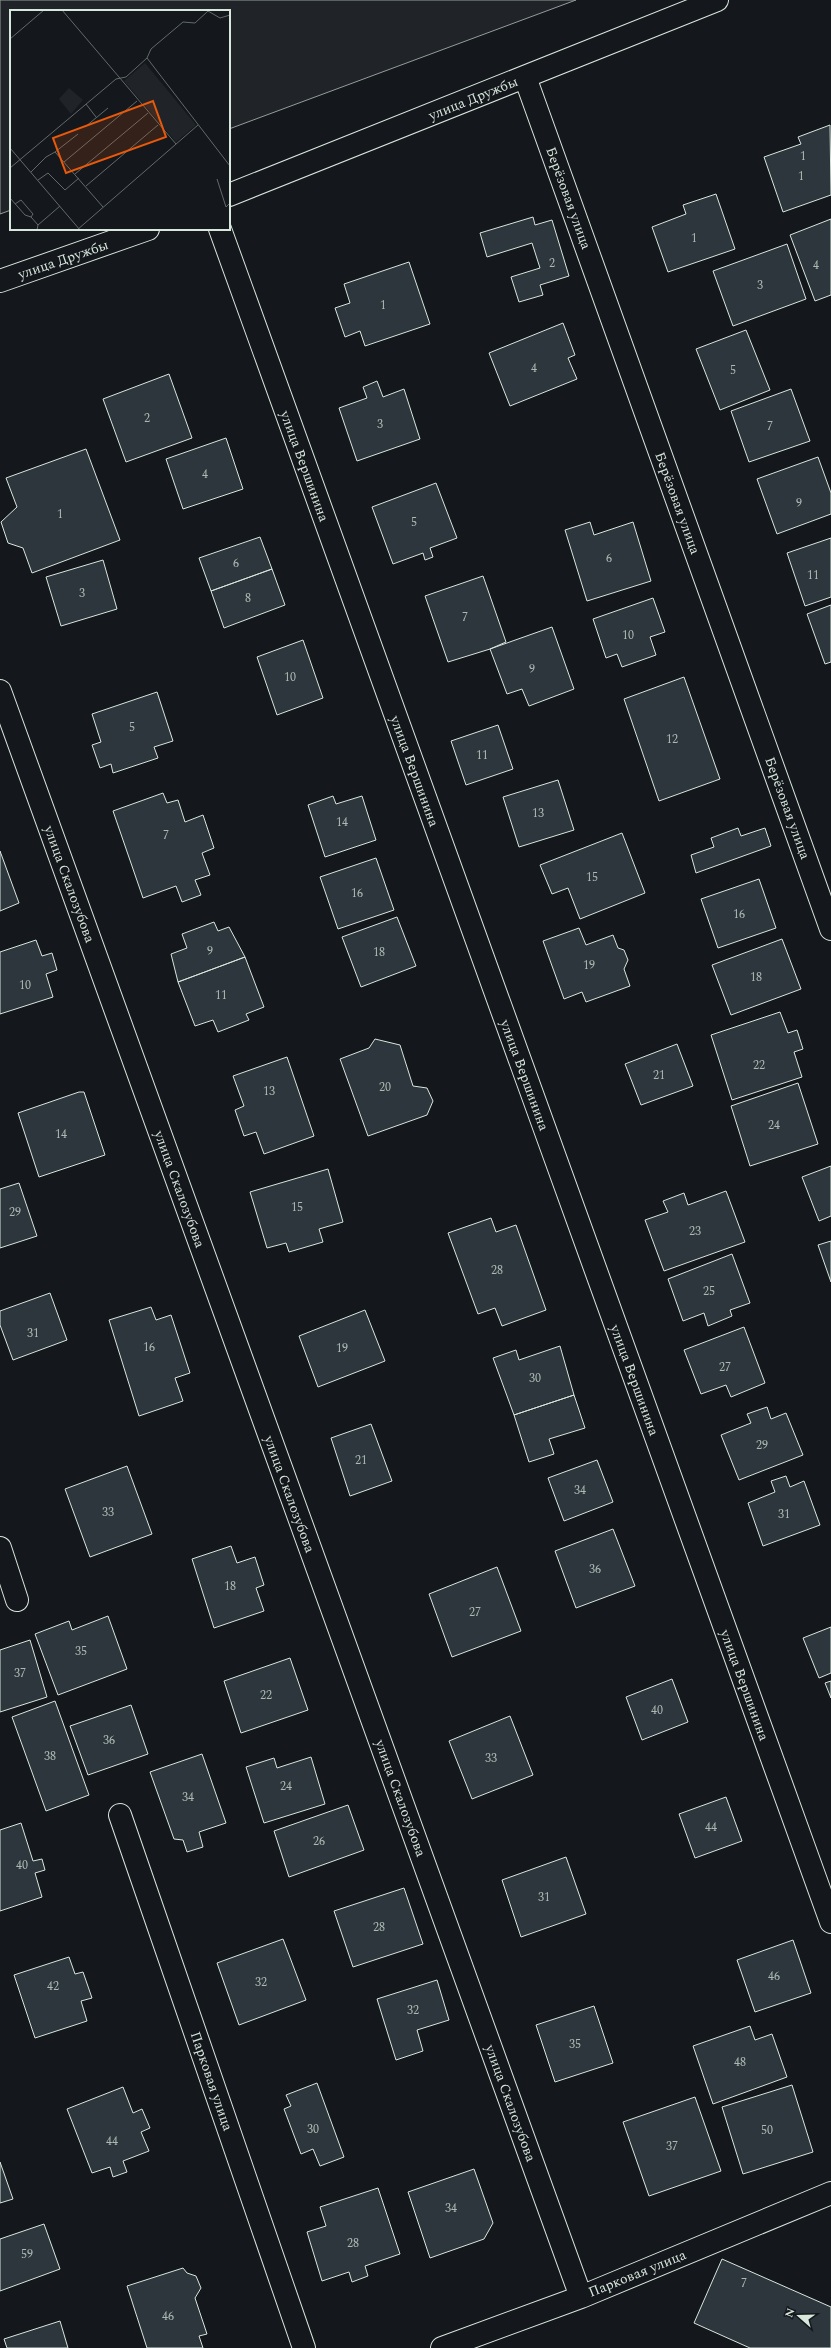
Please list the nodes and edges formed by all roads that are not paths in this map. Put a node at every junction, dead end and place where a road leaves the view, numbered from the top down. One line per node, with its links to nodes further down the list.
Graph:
1 (717, 0): 2 (street, улица Дружбы)
2 (526, 77): 3 (street, улица Дружбы); 8 (street, Берёзовая улица)
3 (230, 195)
4 (145, 230): 6 (street, улица Дружбы)
5 (220, 230): 12 (street, улица Вершинина)
6 (0, 281)
7 (0, 691): 14 (street, улица Скалозубова)
8 (831, 929)
9 (0, 1548): 10 (street)
10 (18, 1600)
11 (120, 1815): 15 (street, Парковая улица)
12 (831, 1922)
13 (831, 2193): 14 (street, Парковая улица)
14 (581, 2297): 16 (street, Парковая улица)
15 (304, 2348)
16 (442, 2348)

